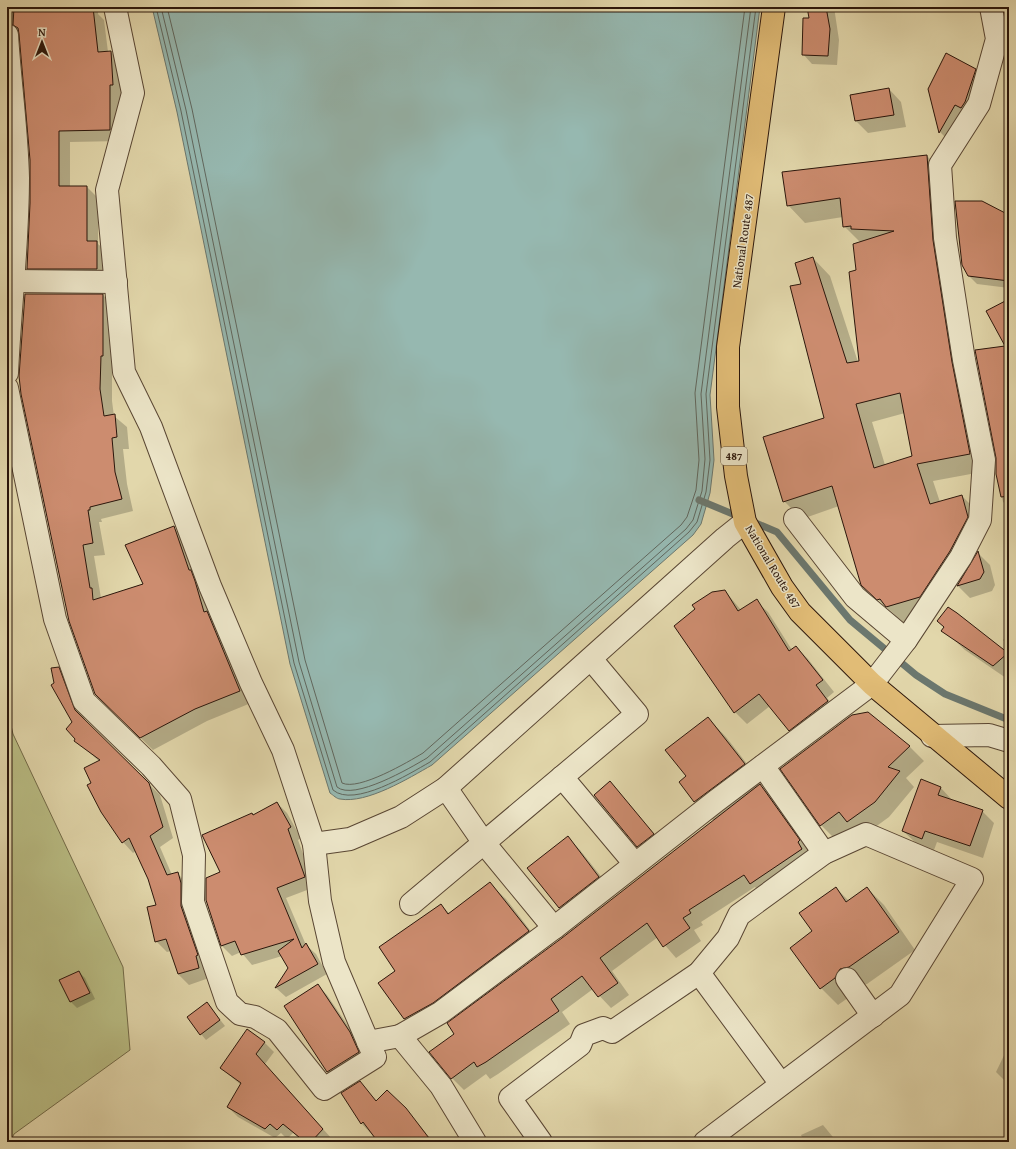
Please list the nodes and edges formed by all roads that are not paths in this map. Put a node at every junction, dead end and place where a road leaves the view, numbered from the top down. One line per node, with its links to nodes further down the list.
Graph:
1 (115, 7): 6 (street)
2 (774, 7): 10 (highway, National Route 487 / 487)
3 (991, 7): 11 (street)
4 (7, 35): 5 (street)
5 (13, 281): 6 (street); 7 (street)
6 (116, 282): 21 (street)
7 (7, 373)
8 (7, 388): 30 (street)
9 (794, 519): 11 (street)
10 (745, 522): 12 (street); 13 (highway, National Route 487 / 487)
11 (906, 640): 13 (street)
12 (591, 659): 17 (street); 18 (street)
13 (872, 684): 14 (highway, National Route 487 / 487); 16 (street)
14 (932, 736): 15 (street); 19 (highway, National Route 487 / 487)
15 (1009, 741)
16 (763, 766): 22 (street); 23 (street)
17 (562, 777): 20 (street); 23 (street)
18 (446, 788): 20 (street); 21 (street)
19 (1009, 798)
20 (484, 843): 24 (street); 25 (street)
21 (314, 844): 30 (street)
22 (824, 853): 26 (street); 28 (street)
23 (635, 864): 25 (street)
24 (411, 904)
25 (554, 928): 29 (street)
26 (699, 973): 31 (street); 33 (street)
27 (846, 979): 28 (street)
28 (873, 1016): 31 (street)
29 (400, 1036): 30 (street); 32 (street)
30 (368, 1042)
31 (781, 1084): 34 (street)
32 (475, 1142)
33 (541, 1142)
34 (705, 1142)

